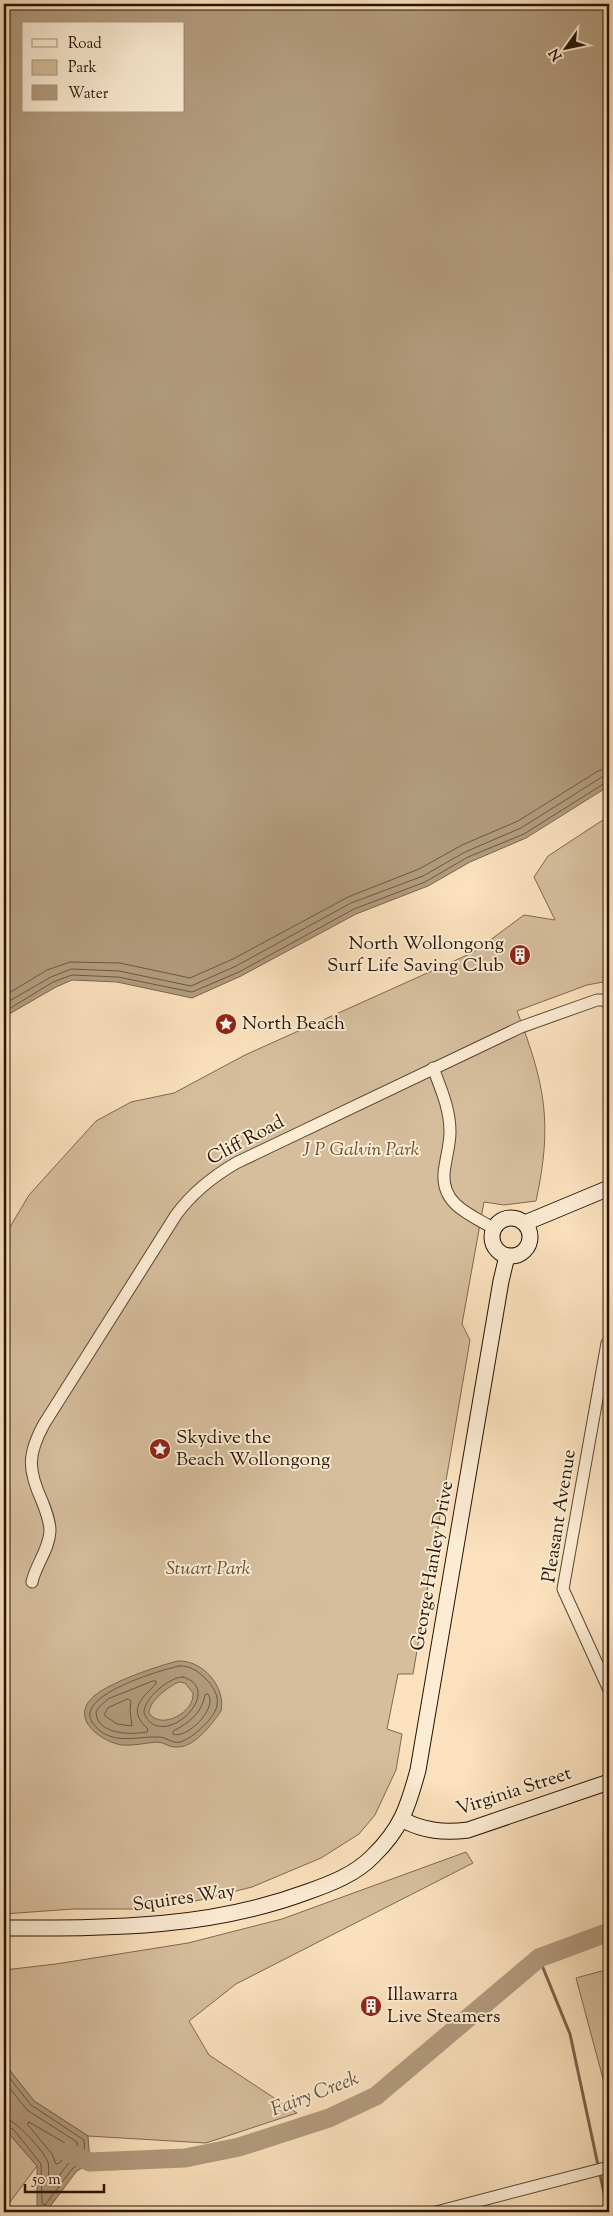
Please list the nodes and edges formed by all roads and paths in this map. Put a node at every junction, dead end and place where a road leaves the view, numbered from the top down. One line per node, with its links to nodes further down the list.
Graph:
1 (609, 1002): 2 (street, Cliff Road)
2 (433, 1068): 5 (street); 8 (street, Cliff Road)
3 (609, 1188): 4 (main road)
4 (525, 1224): 5 (main road); 6 (main road)
5 (493, 1228): 6 (main road)
6 (507, 1256): 11 (main road, George Hanley Drive)
7 (609, 1342): 9 (street, Pleasant Avenue)
8 (32, 1582)
9 (609, 1690)
10 (609, 1782): 11 (main road, Virginia Street)
11 (403, 1820): 12 (main road, George Hanley Drive)
12 (362, 1866): 13 (main road, Squires Way)
13 (4, 1928)
14 (609, 2167): 15 (street)
15 (462, 2209): 16 (street)
16 (436, 2212)

